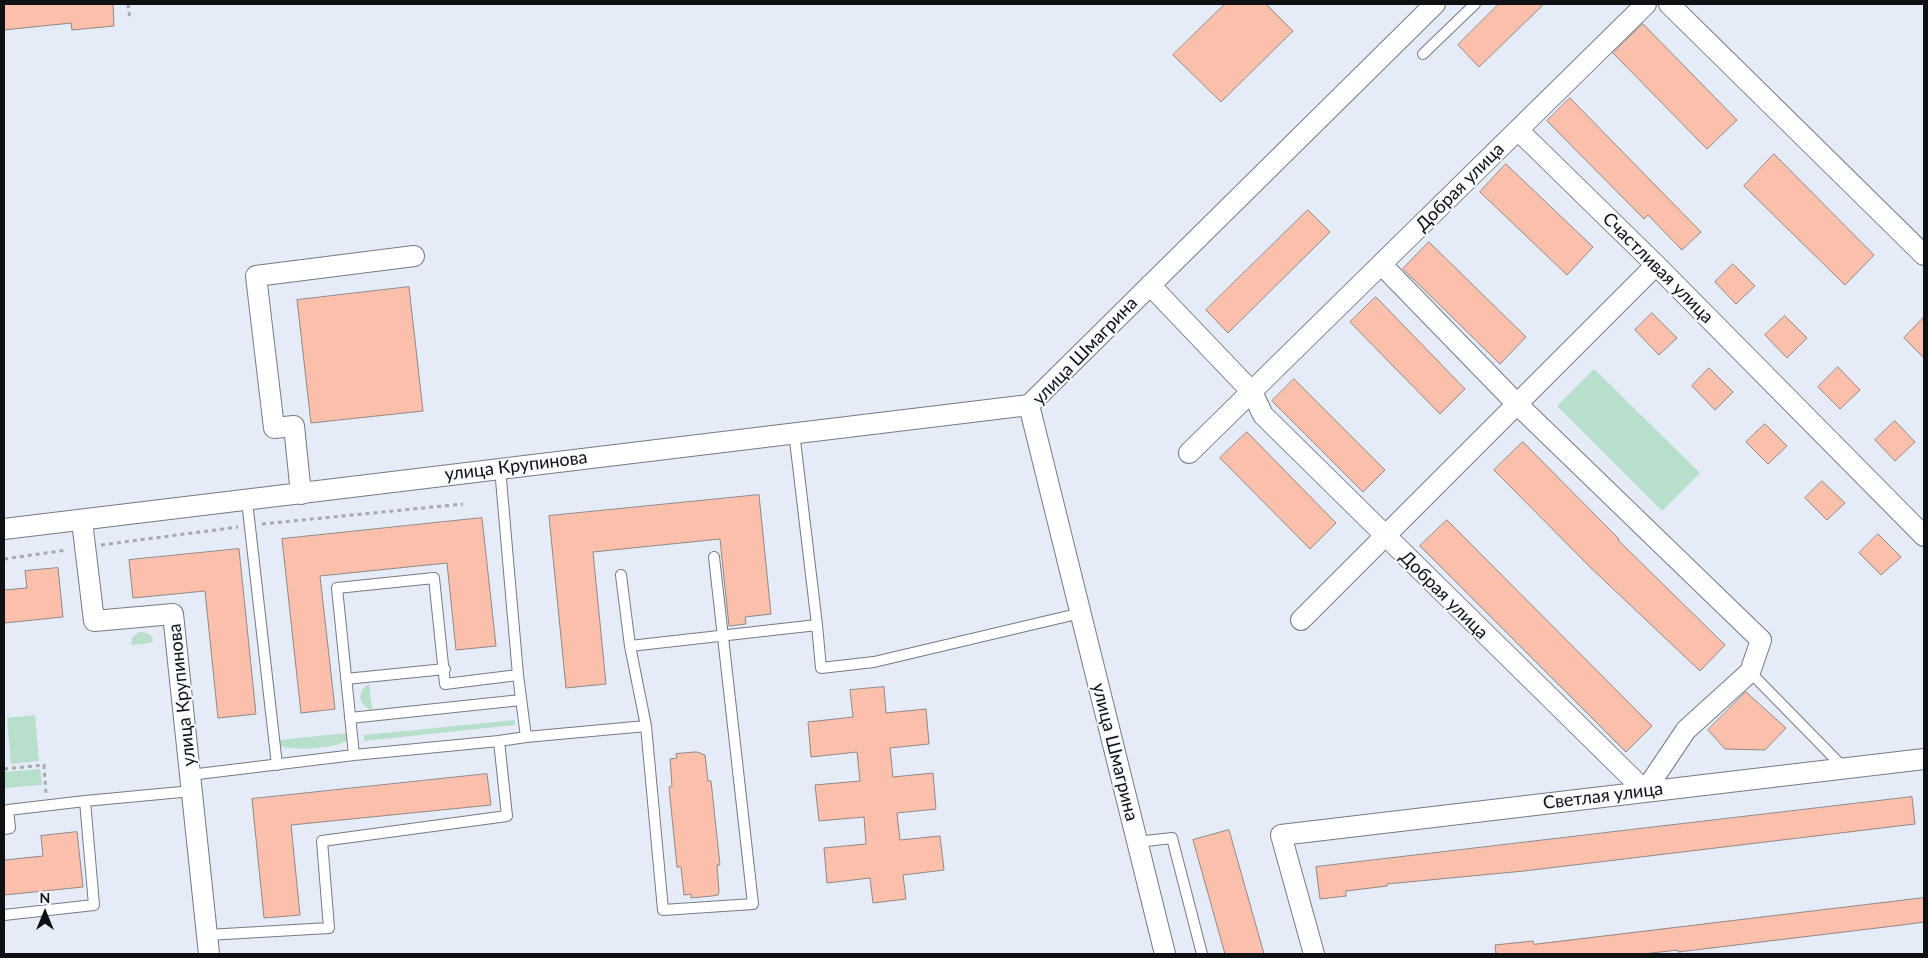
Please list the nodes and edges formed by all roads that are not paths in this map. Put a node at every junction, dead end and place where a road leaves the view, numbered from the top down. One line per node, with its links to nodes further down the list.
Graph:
1 (1435, 4): 11 (street, улица Шмагрина)
2 (1475, 4): 5 (lane)
3 (1646, 4): 6 (street)
4 (1669, 4): 7 (street)
5 (1423, 54)
6 (1518, 130): 9 (street, Добрая улица); 10 (street, Счастливая улица)
7 (1924, 255)
8 (414, 256): 18 (street)
9 (1382, 265): 12 (street, Добрая улица); 13 (street)
10 (1656, 265): 13 (street); 23 (street, Счастливая улица)
11 (1150, 285): 12 (street, Добрая улица); 14 (street, улица Шмагрина)
12 (1252, 392): 16 (street, Добрая улица); 22 (street, Добрая улица)
13 (1518, 404): 22 (street); 32 (street)
14 (1029, 405): 15 (street, улица Крупинова); 26 (street, улица Шмагрина)
15 (794, 432): 17 (street, улица Крупинова); 28 (lane)
16 (1189, 453)
17 (500, 468): 18 (street, улица Крупинова); 33 (lane)
18 (301, 494): 19 (street, улица Крупинова)
19 (247, 501): 20 (street, улица Крупинова); 42 (lane)
20 (82, 521): 21 (street, улица Крупинова); 44 (street, улица Крупинова)
21 (4, 529)
22 (1385, 536): 27 (street); 45 (street, Добрая улица)
23 (1924, 536)
24 (714, 558): 29 (lane)
25 (621, 575): 30 (lane)
26 (1081, 613): 28 (lane); 48 (street, улица Шмагрина)
27 (1301, 620)
28 (817, 626): 29 (lane)
29 (722, 636): 30 (lane); 37 (lane)
30 (630, 646): 37 (lane)
31 (444, 669): 33 (lane); 34 (lane); 34 (lane)
32 (1750, 672): 43 (lane); 45 (street)
33 (518, 675): 35 (lane)
34 (346, 679): 36 (lane)
35 (520, 700): 36 (lane); 38 (lane)
36 (350, 718): 40 (lane)
37 (646, 726): 38 (lane)
38 (526, 737): 39 (lane)
39 (499, 741): 40 (lane); 50 (lane)
40 (354, 755): 42 (lane)
41 (1924, 760): 43 (street, Светлая улица)
42 (277, 765): 44 (lane)
43 (1844, 769): 45 (street, Светлая улица)
44 (191, 783): 46 (lane); 50 (street, улица Крупинова)
45 (1645, 791): 53 (street, Светлая улица)
46 (85, 801): 47 (lane); 49 (lane)
47 (4, 829)
48 (1137, 842): 51 (street, улица Шмагрина); 52 (lane)
49 (4, 914)
50 (208, 945)
51 (1165, 954)
52 (1202, 954)
53 (1314, 954)

